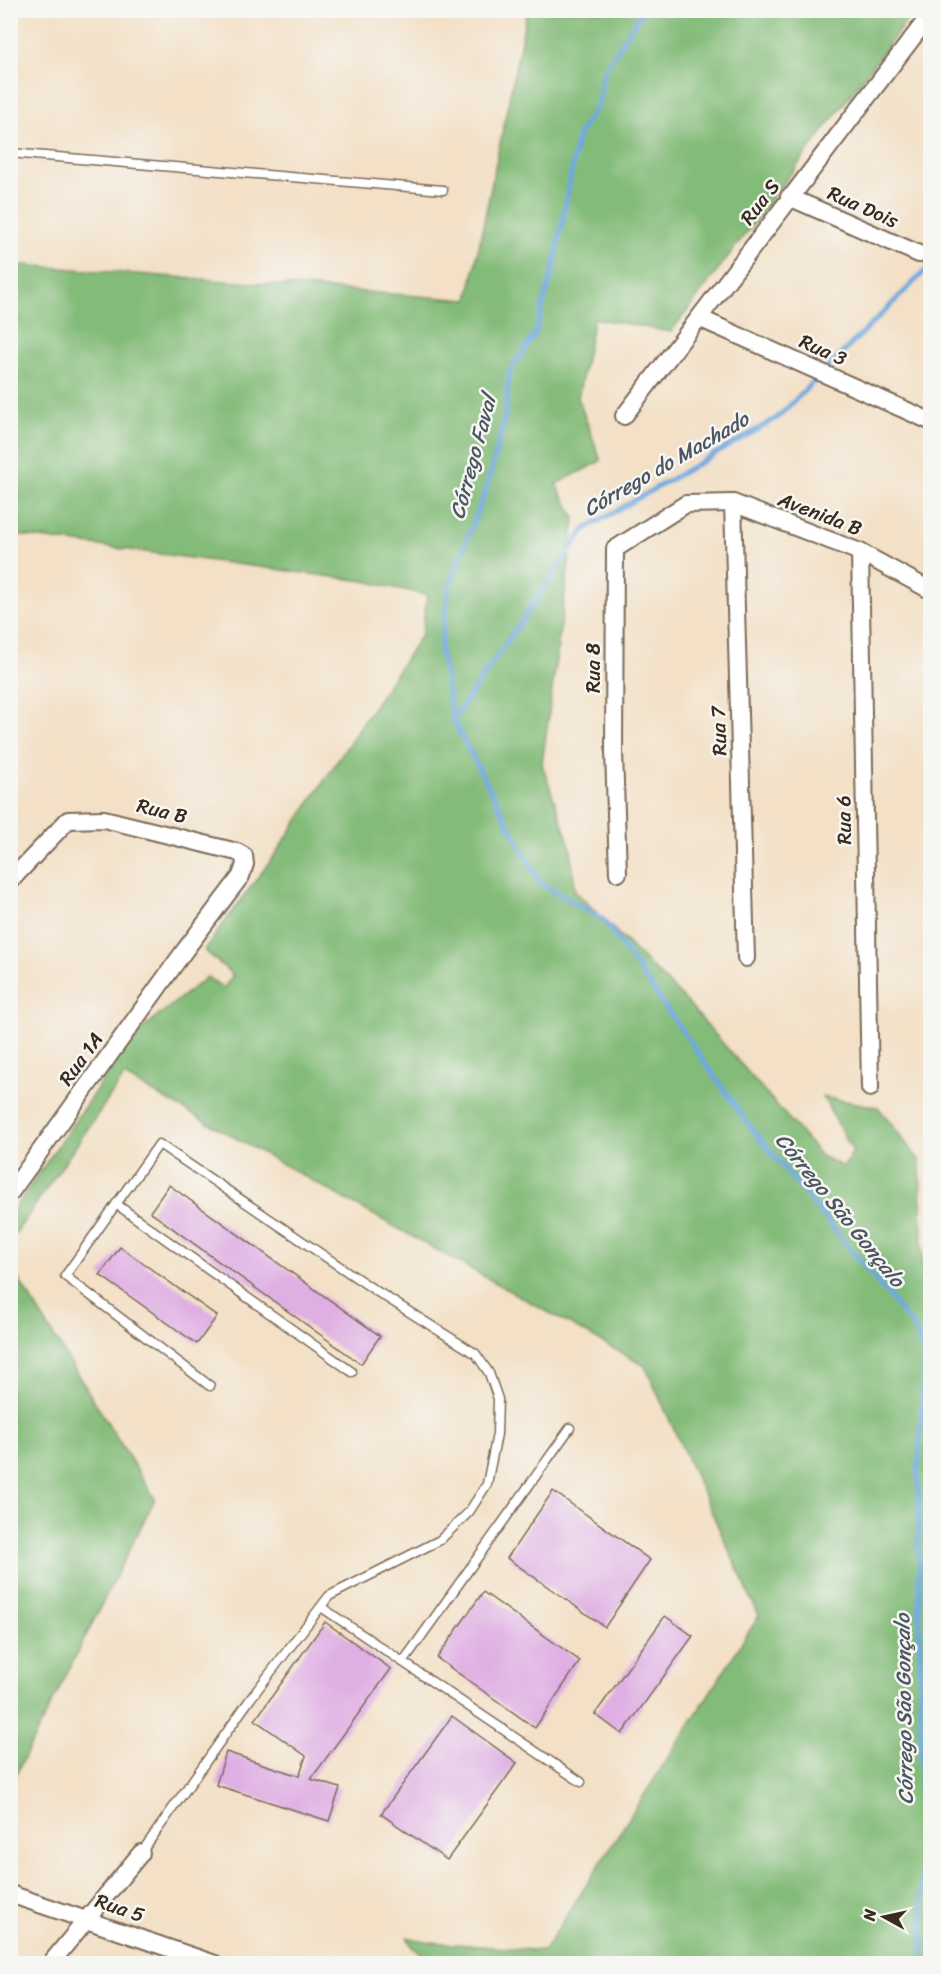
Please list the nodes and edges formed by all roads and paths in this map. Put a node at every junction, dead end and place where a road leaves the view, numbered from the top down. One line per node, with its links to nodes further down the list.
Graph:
1 (930, 15): 4 (street, Rua S)
2 (10, 153): 3 (lane)
3 (443, 190)
4 (789, 197): 5 (street, Rua Dois); 6 (street, Rua S)
5 (920, 254)
6 (699, 318): 7 (street, Rua S); 8 (street, Rua 3)
7 (624, 416)
8 (930, 421)
9 (734, 503): 10 (street, Avenida B); 11 (street, Avenida B); 16 (street, Rua 7)
10 (686, 504): 14 (street, Rua 8)
11 (860, 552): 12 (street, Avenida B); 17 (street, Rua 6)
12 (930, 590)
13 (244, 856): 15 (street, Rua B); 18 (street, Rua 1A)
14 (618, 873)
15 (10, 881)
16 (746, 958)
17 (870, 1088)
18 (10, 1193)
19 (116, 1204): 20 (lane); 21 (lane); 23 (lane)
20 (352, 1372)
21 (210, 1386)
22 (570, 1428): 24 (lane)
23 (321, 1607): 24 (lane); 26 (lane)
24 (403, 1662): 25 (lane)
25 (581, 1782)
26 (141, 1853): 28 (street)
27 (10, 1894): 28 (street, Rua 5)
28 (87, 1919): 29 (street, Rua 5); 30 (street)
29 (171, 1956): 31 (street, Rua 5)
30 (50, 1964)
31 (215, 1964)

